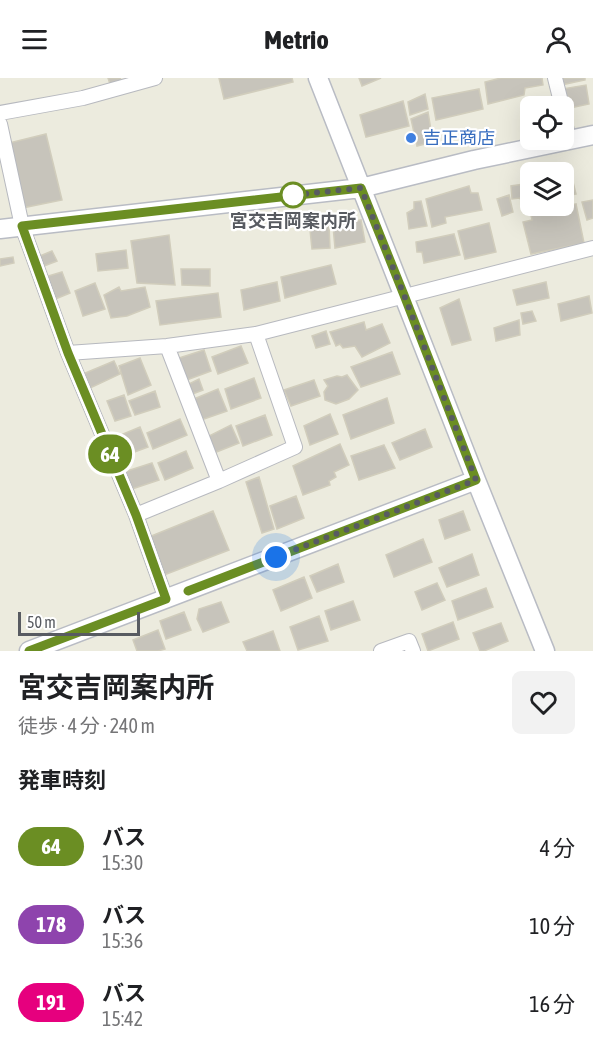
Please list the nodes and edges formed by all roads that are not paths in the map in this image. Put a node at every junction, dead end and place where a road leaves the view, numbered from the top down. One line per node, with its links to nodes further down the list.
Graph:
1 (318, 78): 10 (street)
2 (555, 78): 4 (street)
3 (150, 79): 5 (street)
4 (560, 96)
5 (0, 114)
6 (0, 124): 11 (street)
7 (593, 135): 8 (street)
8 (574, 139)
9 (522, 150): 10 (street)
10 (361, 188): 11 (street); 14 (street)
11 (22, 226): 12 (street); 17 (street)
12 (0, 229)
13 (593, 248): 14 (street)
14 (404, 295): 15 (street); 18 (street)
15 (256, 334): 16 (street); 19 (street)
16 (167, 346): 17 (street); 19 (street)
17 (68, 353): 20 (street)
18 (476, 480): 21 (street); 25 (street)
19 (219, 481): 20 (street)
20 (136, 515): 21 (street)
21 (166, 599): 22 (street)
22 (29, 651)
23 (381, 651): 24 (street)
24 (413, 651)
25 (544, 651)

